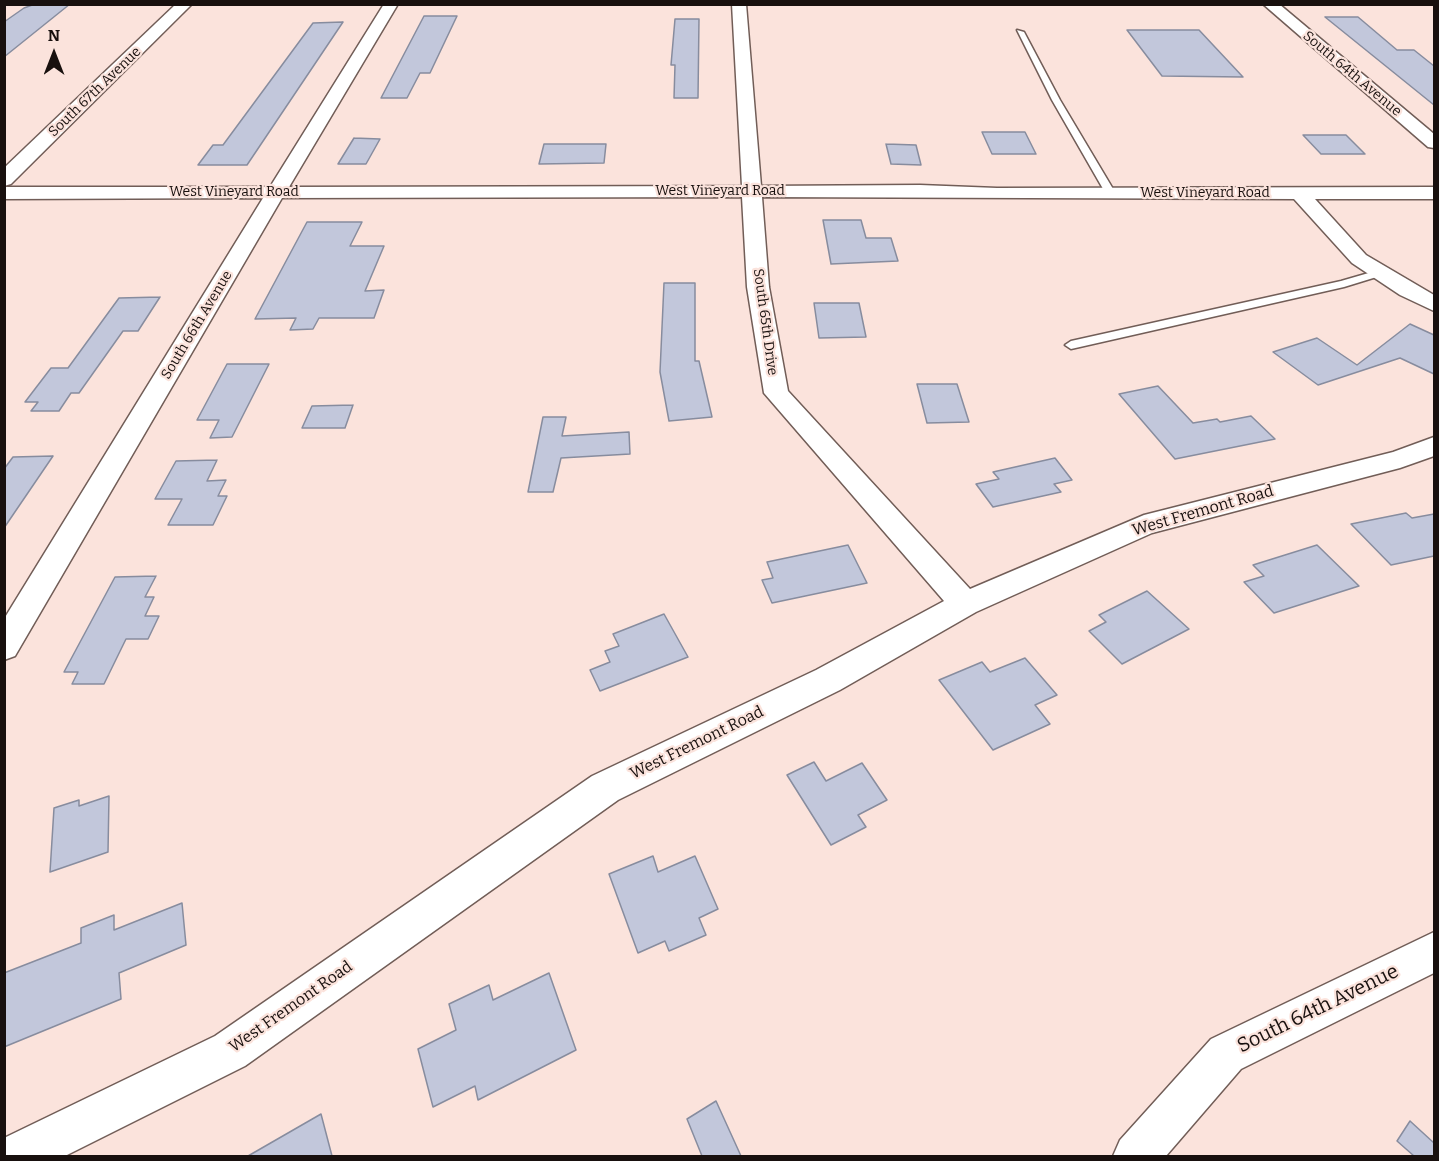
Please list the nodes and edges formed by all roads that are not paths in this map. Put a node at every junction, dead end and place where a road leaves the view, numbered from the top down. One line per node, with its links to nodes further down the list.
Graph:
1 (185, 4): 7 (main road, South 67th Avenue)
2 (392, 4): 9 (street, South 66th Avenue)
3 (739, 4): 8 (street, South 65th Drive)
4 (1270, 4): 6 (street, South 64th Avenue)
5 (1020, 32): 13 (lane)
6 (1434, 143)
7 (4, 180)
8 (753, 191): 9 (street, West Vineyard Road); 13 (street, West Vineyard Road); 18 (street, South 65th Drive)
9 (276, 192): 10 (street, West Vineyard Road); 19 (street, South 66th Avenue)
10 (4, 193)
11 (1299, 193): 12 (street, West Vineyard Road); 13 (street, West Vineyard Road); 14 (street)
12 (1434, 193)
13 (1111, 194)
14 (1379, 273): 15 (street); 16 (lane)
15 (1434, 304)
16 (1071, 345)
17 (1434, 446): 18 (street, West Fremont Road)
18 (965, 604): 21 (street, West Fremont Road)
19 (4, 647)
20 (1434, 952): 22 (street, South 64th Avenue)
21 (17, 1156)
22 (1136, 1156)

